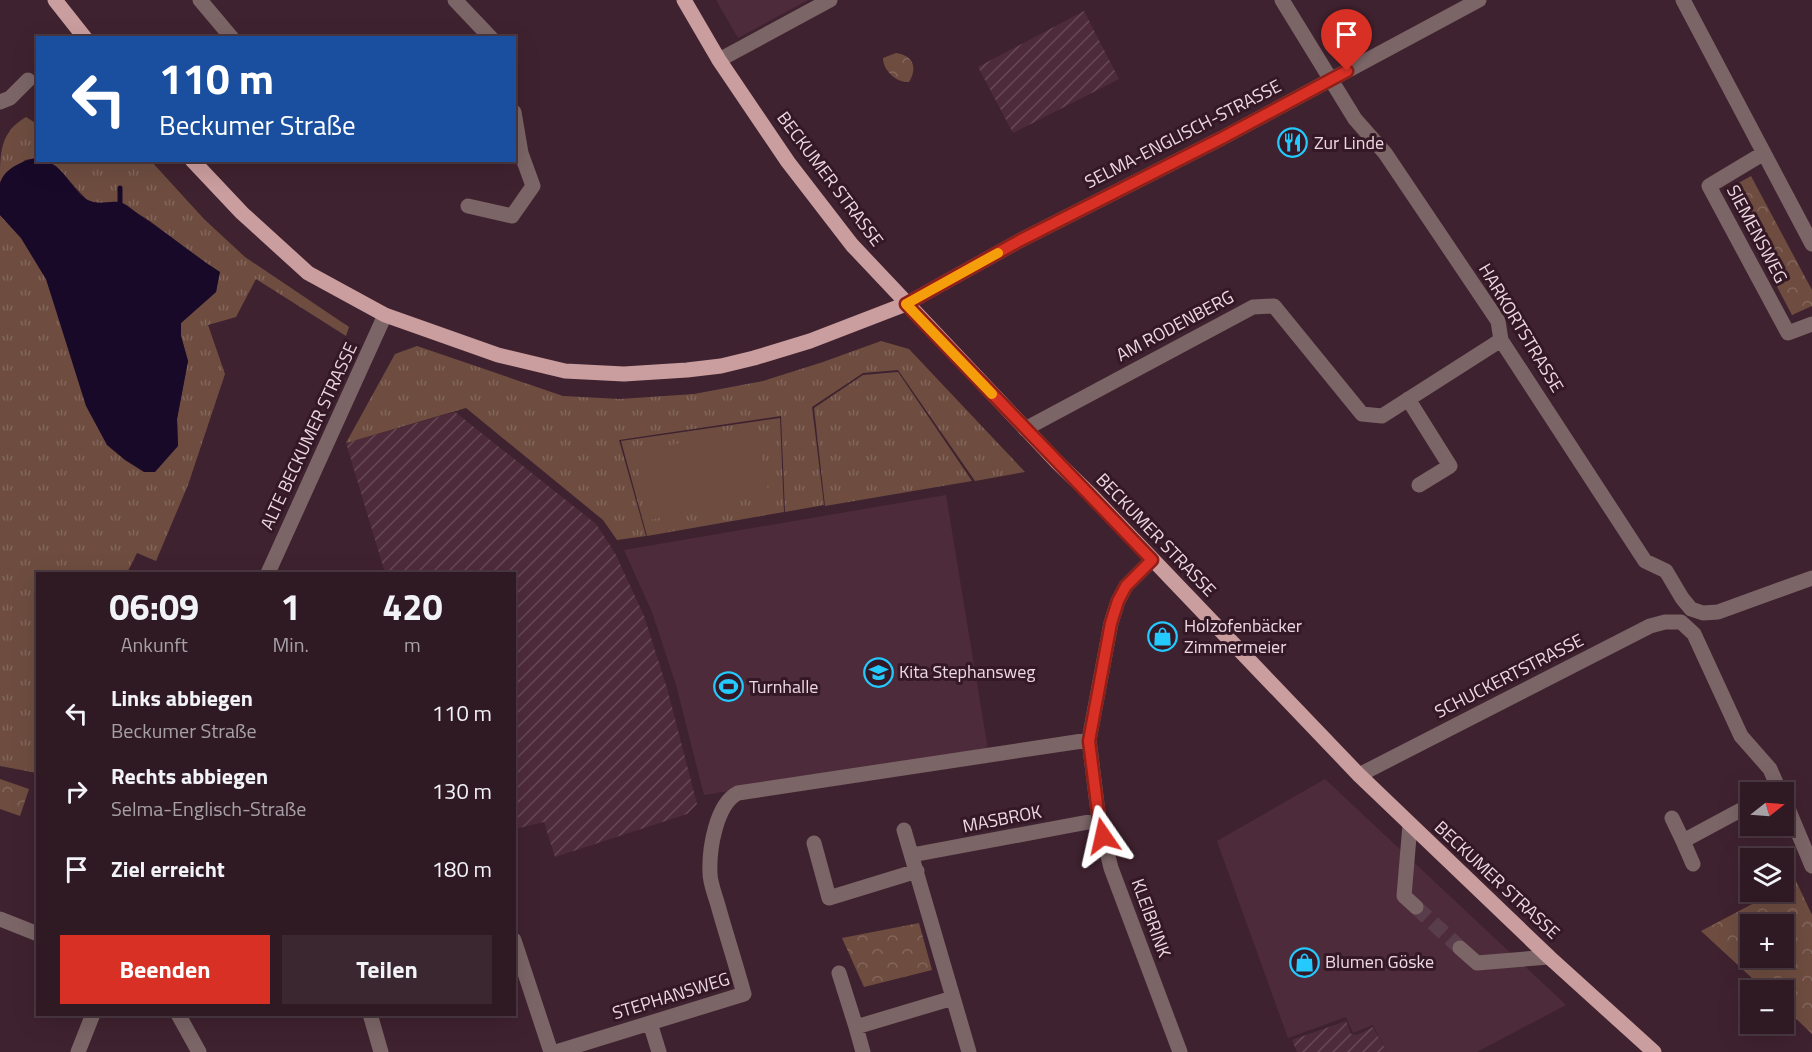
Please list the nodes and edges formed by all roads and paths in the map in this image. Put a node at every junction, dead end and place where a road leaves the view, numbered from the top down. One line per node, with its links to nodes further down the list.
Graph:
1 (55, 0): 9 (main road)
2 (200, 0): 10 (street)
3 (455, 0): 11 (street)
4 (684, 0): 12 (main road, BECKUMER STRASSE)
5 (830, 0): 12 (street)
6 (1282, 0): 14 (street, HARKORTSTRASSE)
7 (1479, 0): 14 (street, SELMA-ENGLISCH-STRASSE)
8 (1683, 0): 17 (street)
9 (84, 36)
10 (230, 36)
11 (489, 36)
12 (719, 60): 21 (main road, BECKUMER STRASSE)
13 (27, 80): 15 (street)
14 (1331, 80): 21 (street, SELMA-ENGLISCH-STRASSE); 24 (street, HARKORTSTRASSE)
15 (0, 102)
16 (516, 124): 19 (street)
17 (1764, 153): 20 (street); 23 (street, SIEMENSWEG)
18 (194, 162): 22 (main road)
19 (468, 206)
20 (1812, 244)
21 (906, 304): 22 (main road); 26 (main road, BECKUMER STRASSE)
22 (385, 315): 29 (street, ALTE BECKUMER STRASSE)
23 (1812, 324)
24 (1501, 340): 25 (street, AM RODENBERG); 30 (street, HARKORTSTRASSE)
25 (1408, 399): 26 (street, AM RODENBERG); 27 (street)
26 (1025, 429): 28 (main road, BECKUMER STRASSE)
27 (1419, 485)
28 (1152, 560): 31 (street, KLEIBRINK); 32 (main road, BECKUMER STRASSE)
29 (268, 572)
30 (1812, 579)
31 (1089, 741): 36 (street, KLEIBRINK); 57 (street, STEPHANSWEG)
32 (1359, 775): 33 (street, SCHUCKERTSTRASSE); 37 (main road, BECKUMER STRASSE)
33 (1775, 782)
34 (1740, 810): 40 (street)
35 (1672, 818): 40 (street)
36 (1099, 820): 42 (street, MASBROK); 67 (street, KLEIBRINK)
37 (1410, 825): 46 (street); 51 (main road, BECKUMER STRASSE)
38 (1794, 825): 44 (street)
39 (904, 830): 42 (street)
40 (1683, 841): 43 (street)
41 (814, 843): 45 (street)
42 (912, 855): 45 (street)
43 (1694, 864)
44 (1812, 866)
45 (917, 871): 53 (street)
46 (1416, 907)
47 (0, 920): 48 (street)
48 (36, 933)
49 (516, 946): 62 (street)
50 (1460, 948): 51 (street)
51 (1549, 957): 68 (main road, BECKUMER STRASSE)
52 (839, 973): 58 (street)
53 (953, 998): 58 (street); 66 (street)
54 (92, 1016): 59 (street)
55 (180, 1016): 60 (street)
56 (371, 1016): 61 (street)
57 (650, 1023): 63 (street, STEPHANSWEG); 64 (street)
58 (856, 1027): 65 (street)
59 (78, 1052)
60 (199, 1052)
61 (381, 1052)
62 (551, 1052)
63 (556, 1052)
64 (659, 1052)
65 (863, 1052)
66 (969, 1052)
67 (1180, 1052)
68 (1654, 1052)

